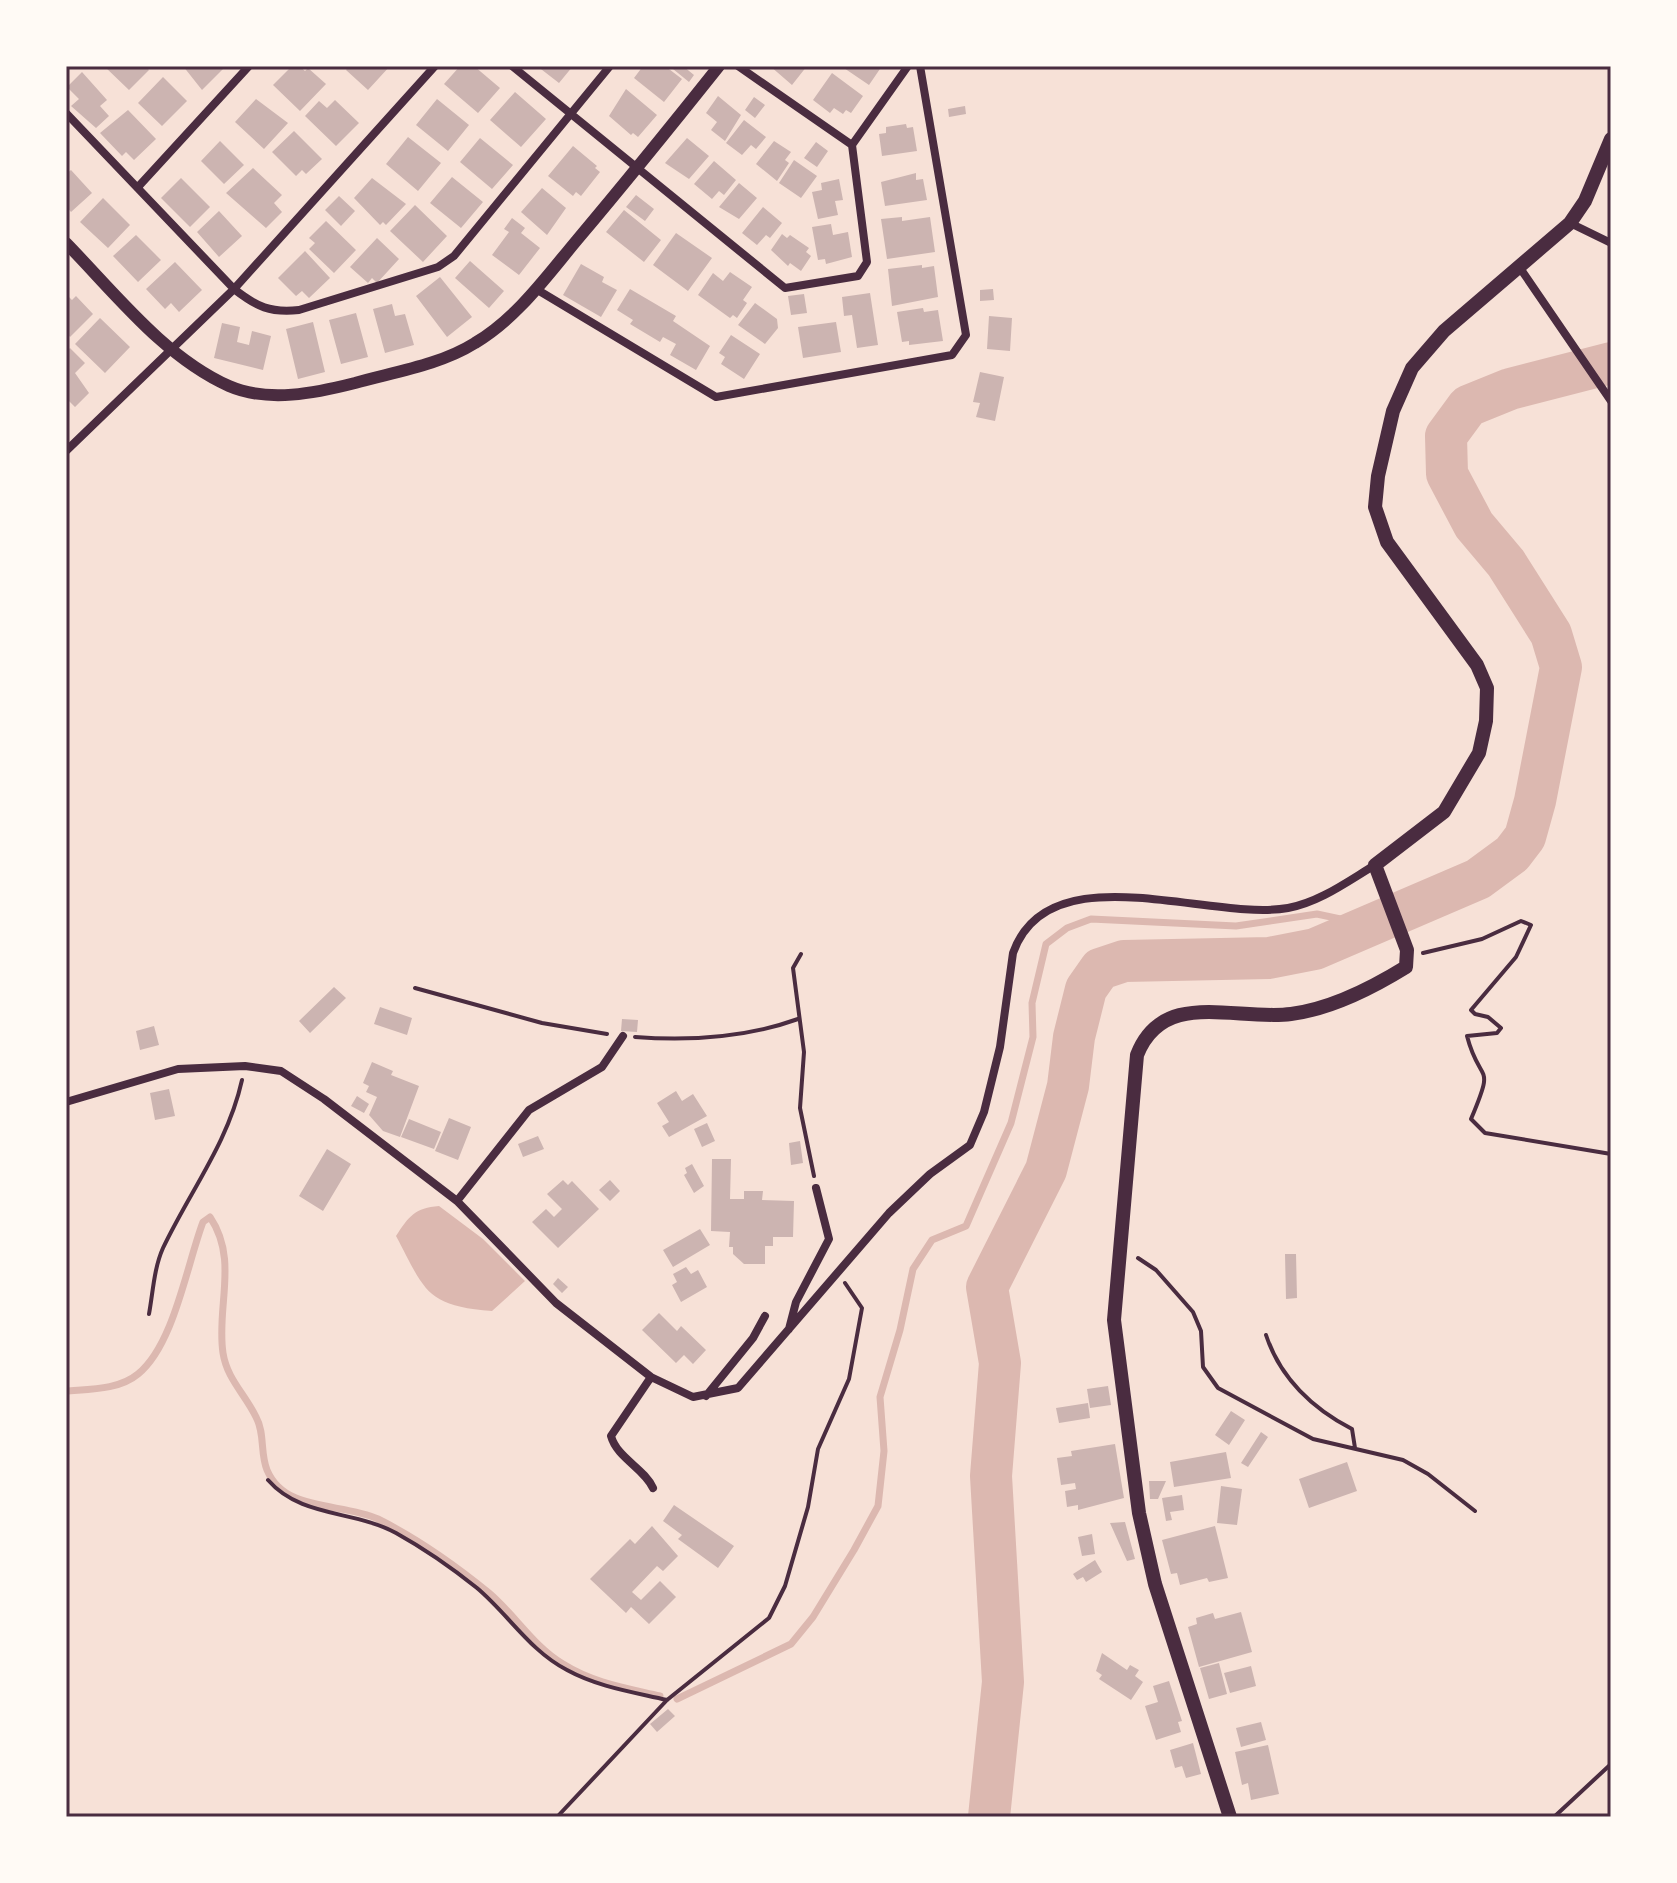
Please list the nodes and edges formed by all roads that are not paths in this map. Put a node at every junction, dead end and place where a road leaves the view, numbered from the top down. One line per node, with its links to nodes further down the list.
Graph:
1 (249, 66): 14 (street)
2 (435, 66): 19 (street)
3 (512, 66): 10 (street)
4 (610, 66): 10 (street)
5 (719, 66): 13 (street)
6 (738, 66): 12 (street)
7 (908, 66): 12 (street)
8 (920, 66): 20 (street)
9 (66, 113): 14 (street)
10 (572, 114): 13 (street); 19 (street)
11 (1611, 139): 15 (main road)
12 (852, 145): 13 (street)
13 (638, 168): 20 (street)
14 (138, 187): 19 (street)
15 (1570, 223): 16 (street); 18 (main road)
16 (1611, 243)
17 (66, 244): 21 (street)
18 (1520, 268): 22 (street); 24 (main road)
19 (234, 289): 21 (street)
20 (536, 289): 21 (street)
21 (171, 350): 23 (street)
22 (1611, 401)
23 (66, 451)
24 (1377, 868): 30 (street); 34 (main road)
25 (623, 1036): 28 (street)
26 (66, 1102): 28 (street)
27 (816, 1188): 30 (street)
28 (457, 1201): 31 (street)
29 (765, 1316): 32 (street)
30 (788, 1331): 32 (street)
31 (651, 1377): 32 (street); 33 (street)
32 (706, 1396)
33 (653, 1488)
34 (1230, 1817)

